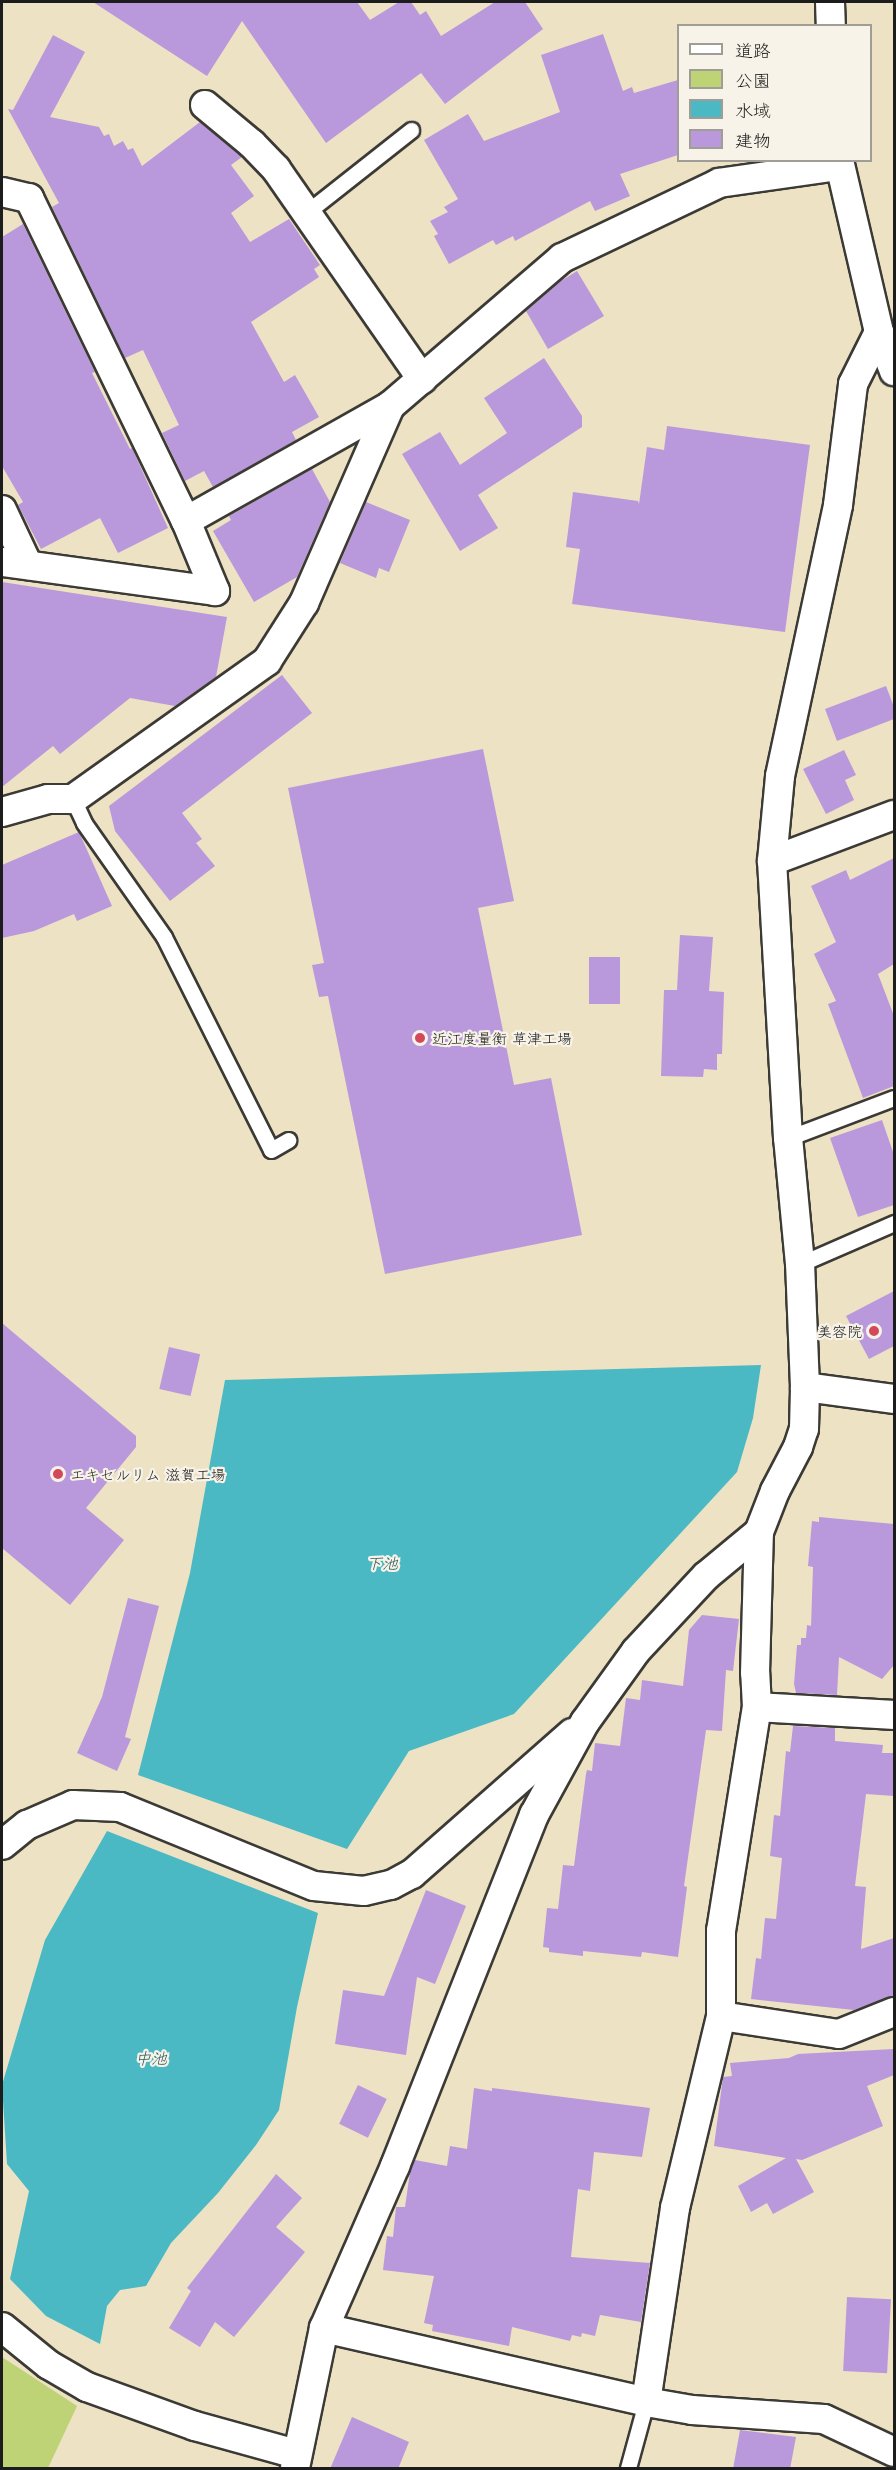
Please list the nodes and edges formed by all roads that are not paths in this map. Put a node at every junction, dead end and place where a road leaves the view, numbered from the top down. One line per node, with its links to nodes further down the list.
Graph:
1 (206, 105): 5 (street)
2 (411, 130): 5 (lane)
3 (839, 163): 6 (street); 8 (street)
4 (2, 192): 11 (street)
5 (306, 213): 8 (street)
6 (879, 332): 7 (street); 16 (street)
7 (894, 371)
8 (422, 379): 9 (street)
9 (390, 406): 11 (street); 13 (street)
10 (2, 510): 12 (street)
11 (186, 521): 12 (street)
12 (15, 564)
13 (73, 800): 14 (street); 19 (lane)
14 (2, 812)
15 (894, 815): 16 (street)
16 (772, 861): 18 (street)
17 (894, 1098): 18 (lane)
18 (788, 1138): 21 (street)
19 (288, 1140)
20 (894, 1223): 21 (lane)
21 (800, 1264): 22 (street)
22 (805, 1387): 23 (street); 24 (street)
23 (894, 1399)
24 (759, 1532): 25 (street); 27 (street)
25 (757, 1707): 26 (street); 30 (street)
26 (894, 1715)
27 (585, 1722): 28 (street); 32 (street)
28 (2, 1845)
29 (894, 2012): 30 (street)
30 (722, 2016): 33 (street)
31 (2, 2327): 35 (street)
32 (324, 2328): 33 (street); 35 (street)
33 (646, 2402): 34 (street); 36 (lane)
34 (894, 2452)
35 (296, 2461)
36 (628, 2469)

